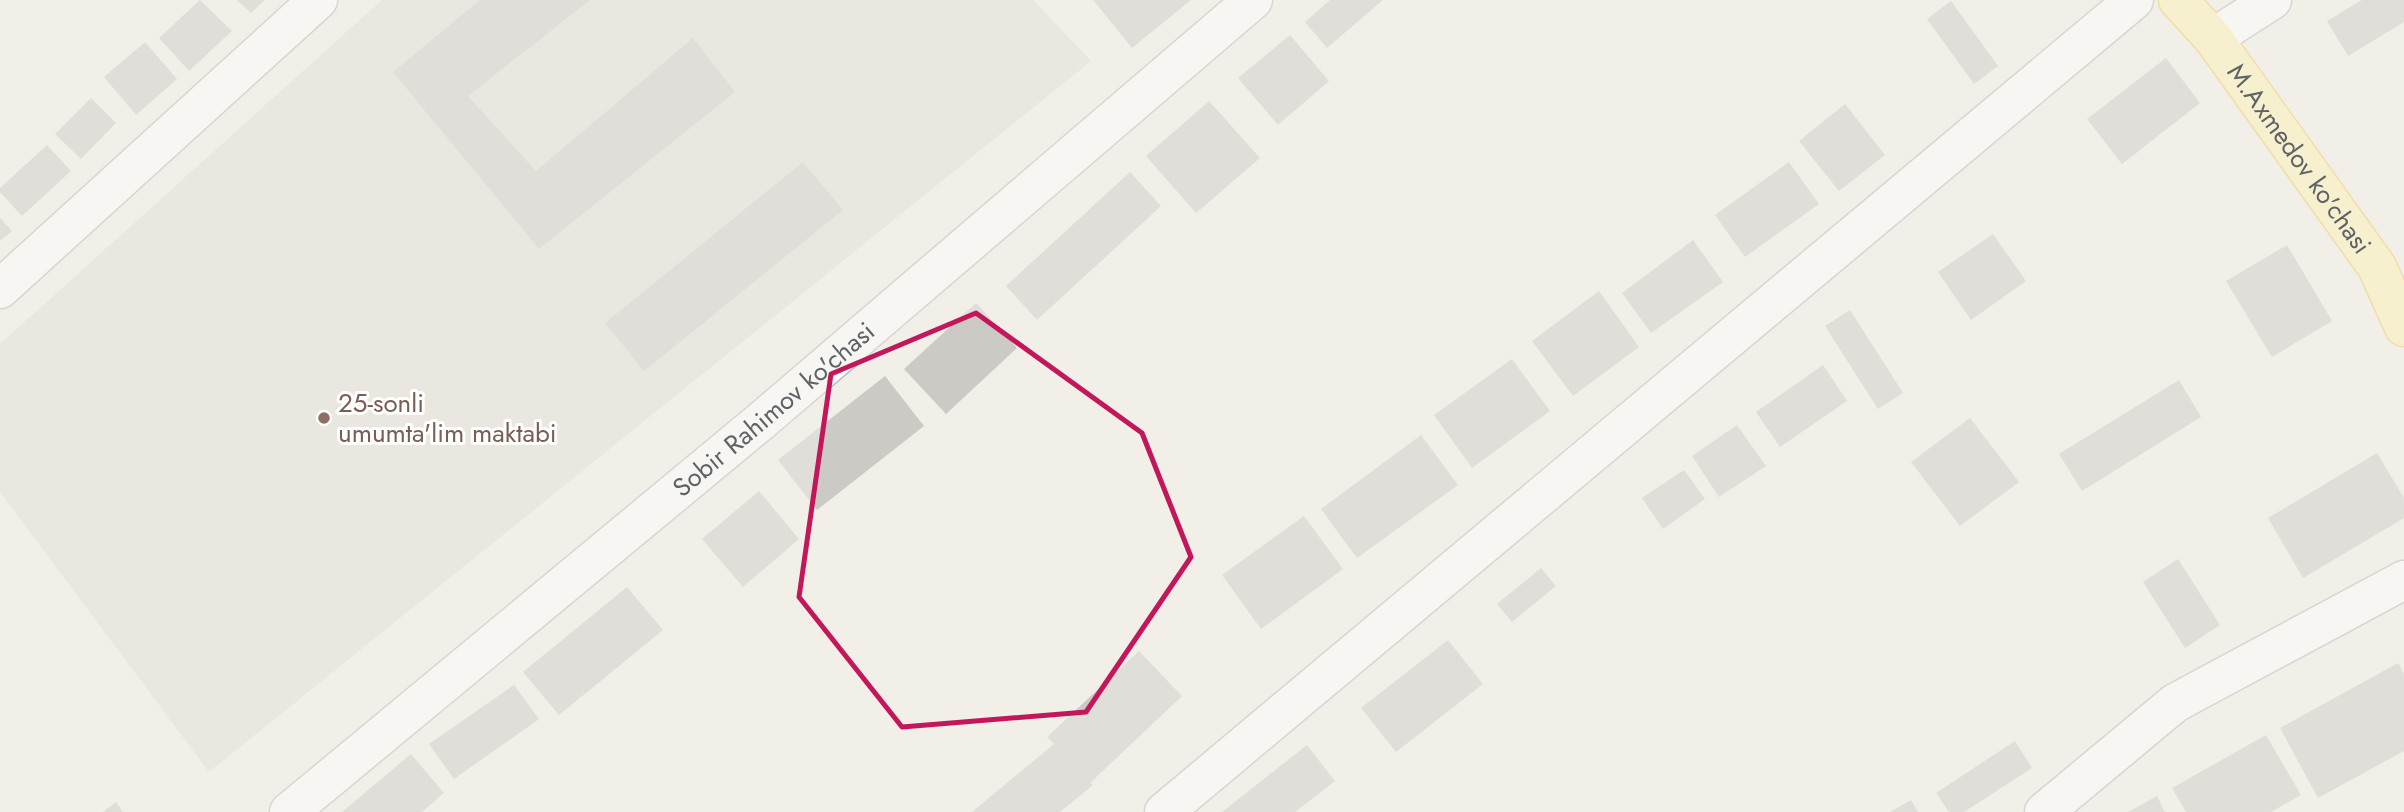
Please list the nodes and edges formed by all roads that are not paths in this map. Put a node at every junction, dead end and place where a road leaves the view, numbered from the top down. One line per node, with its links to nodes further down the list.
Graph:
1 (318, 0): 7 (street)
2 (1253, 0): 10 (street, Sobir Rahimov ko'chasi)
3 (2134, 0): 11 (street)
4 (2178, 0): 6 (main road, M.Axmedov ko'chasi)
5 (2272, 0): 6 (street)
6 (2213, 38): 8 (main road, M.Axmedov ko'chasi)
7 (0, 289)
8 (2404, 327)
9 (2404, 580): 12 (street)
10 (289, 812)
11 (1164, 812)
12 (2044, 812)

